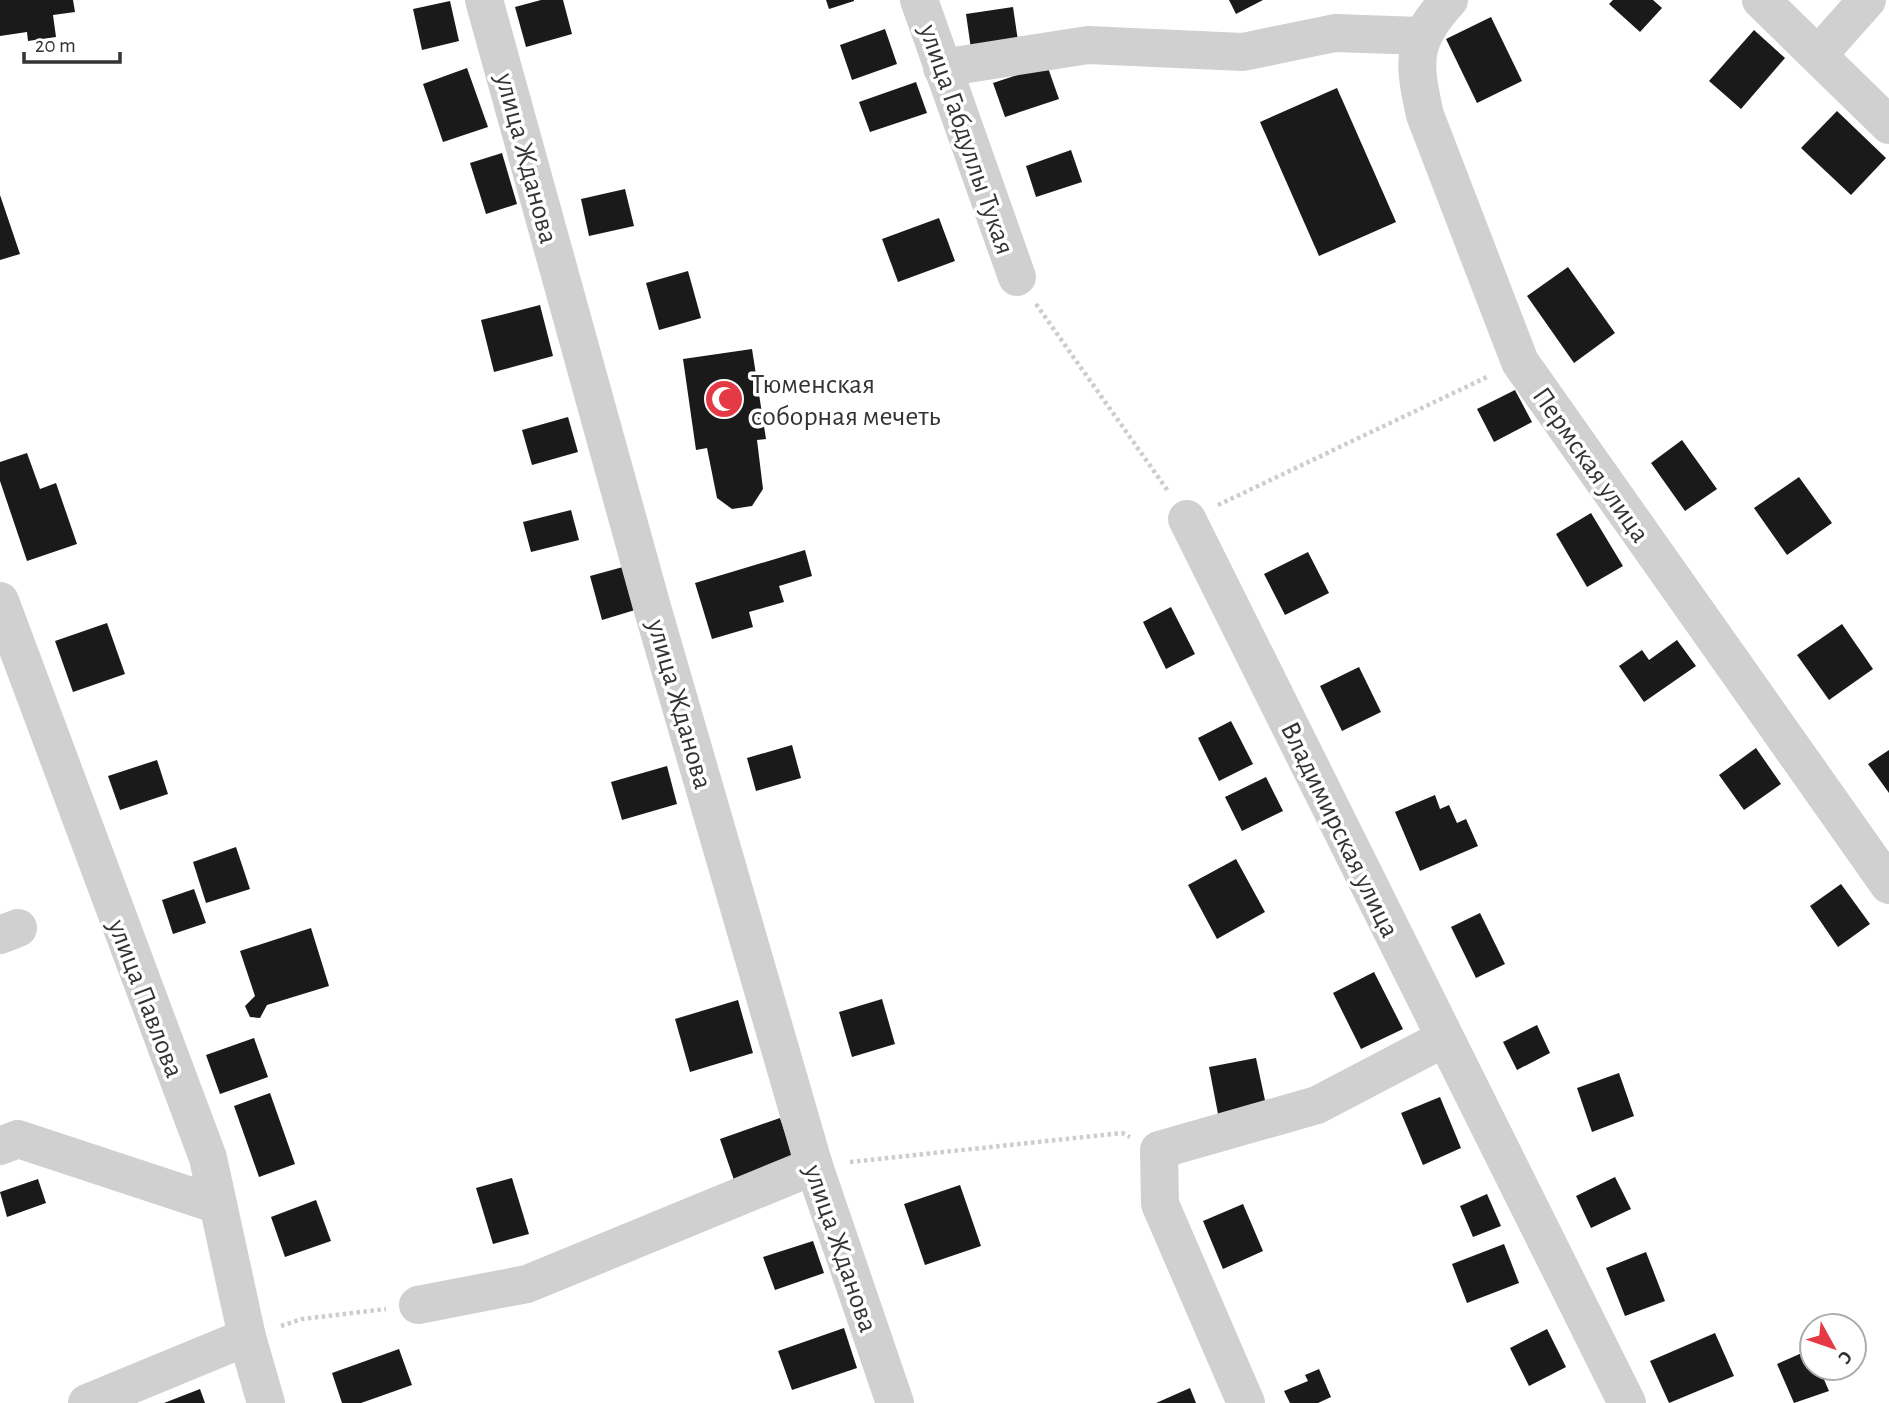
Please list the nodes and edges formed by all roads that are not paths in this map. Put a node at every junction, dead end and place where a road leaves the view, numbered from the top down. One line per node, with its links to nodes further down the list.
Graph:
1 (484, 0): 16 (street, улица Жданова)
2 (919, 0): 8 (street, улица Габдуллы Тукая)
3 (1449, 0): 6 (street)
4 (1761, 0): 7 (street)
5 (1867, 0): 7 (street)
6 (1421, 36): 8 (street); 13 (street, Пермская улица)
7 (1819, 54): 9 (street)
8 (942, 68): 10 (street, улица Габдуллы Тукая)
9 (1889, 125)
10 (1017, 277)
11 (1188, 519): 14 (street, Владимирская улица)
12 (0, 601): 17 (street, улица Павлова)
13 (1889, 885)
14 (1445, 1038): 23 (street); 24 (street, Владимирская улица)
15 (0, 1146): 17 (street)
16 (814, 1166): 18 (street); 22 (street, улица Жданова)
17 (218, 1205): 19 (street, улица Павлова)
18 (418, 1305)
19 (247, 1337): 20 (street); 21 (street, улица Павлова)
20 (87, 1403)
21 (266, 1403)
22 (895, 1403)
23 (1246, 1403)
24 (1627, 1403)

